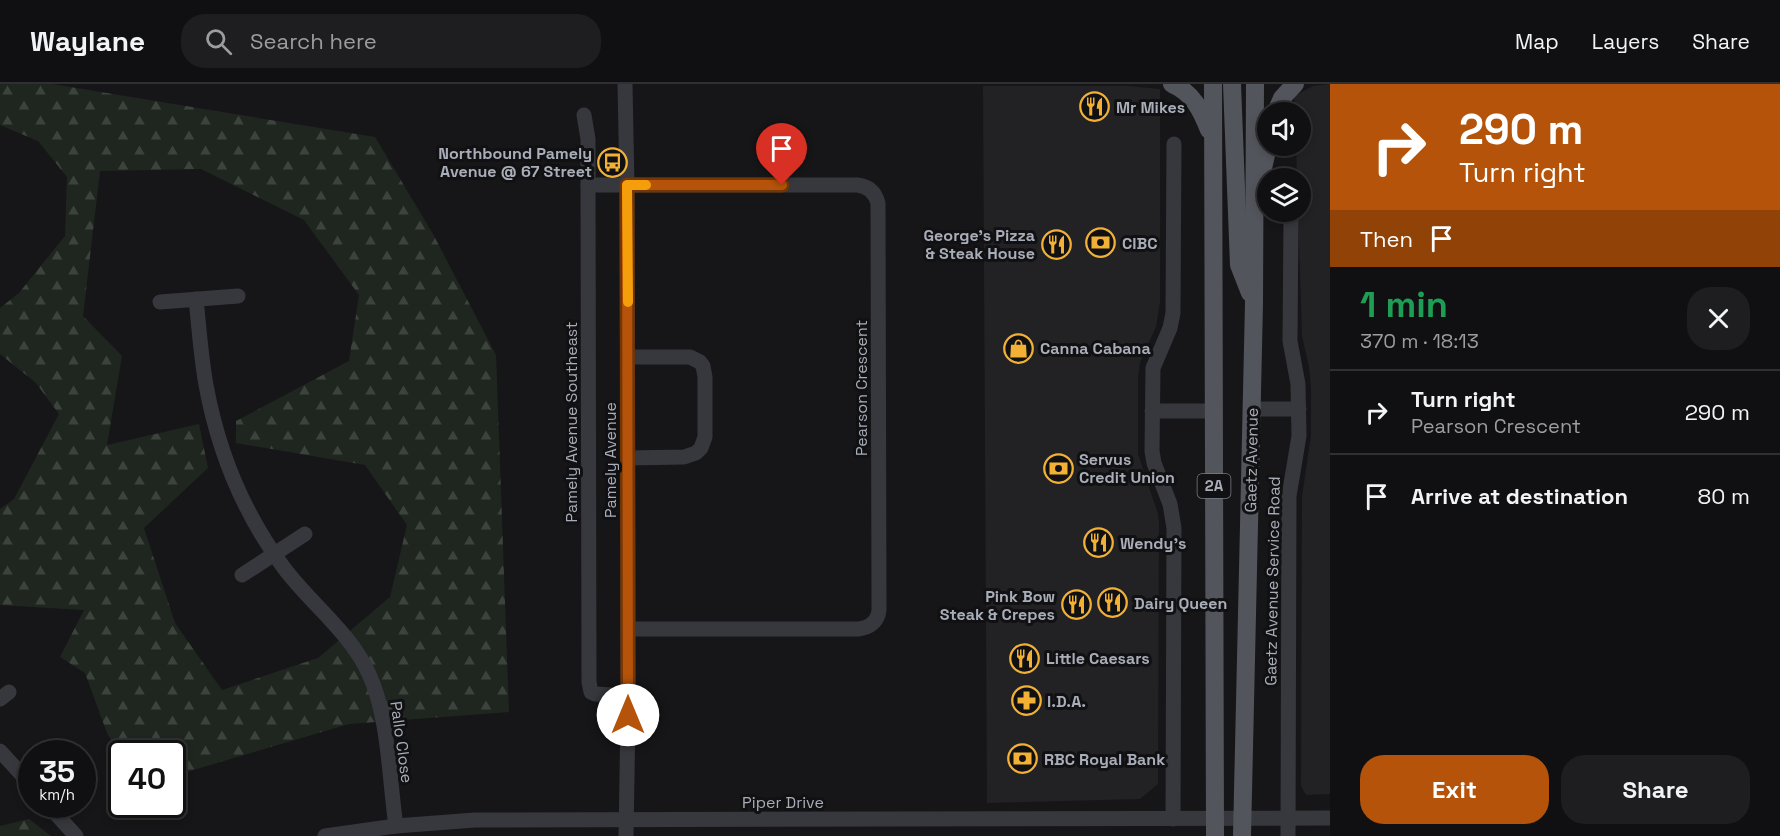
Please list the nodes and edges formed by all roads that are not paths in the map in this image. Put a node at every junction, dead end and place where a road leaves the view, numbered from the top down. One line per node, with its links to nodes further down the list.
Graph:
1 (625, 84): 13 (street, Pamely Avenue)
2 (1172, 84): 9 (main road)
3 (1213, 84): 9 (main road, 2A)
4 (1232, 84): 19 (main road)
5 (1255, 84): 14 (main road, Gaetz Avenue / 2A)
6 (1295, 84): 7 (main road)
7 (1281, 102)
8 (584, 115): 12 (street, Pamely Avenue Southeast)
9 (1212, 137): 24 (main road, 2A)
10 (1174, 144): 23 (street)
11 (1266, 156): 14 (main road)
12 (588, 185): 13 (street, Pearson Crescent); 30 (street, Pamely Avenue Southeast)
13 (627, 185): 20 (street, Pamely Avenue); 29 (street, Pearson Crescent)
14 (1253, 207): 19 (main road, Gaetz Avenue / 2A)
15 (1291, 222): 22 (street, Gaetz Avenue Service Road)
16 (238, 296): 17 (street)
17 (196, 299): 18 (street); 27 (street, Pallo Close)
18 (160, 302)
19 (1254, 303): 21 (main road, Gaetz Avenue / 2A)
20 (628, 357): 25 (street, Pamely Avenue); 25 (street)
21 (1252, 409): 22 (street); 40 (main road, Gaetz Avenue / 2A)
22 (1299, 409): 34 (street, Gaetz Avenue Service Road)
23 (1152, 411): 24 (street); 36 (street)
24 (1214, 411): 39 (main road, 2A)
25 (628, 458): 29 (street, Pamely Avenue)
26 (305, 534): 27 (street)
27 (274, 554): 28 (street); 38 (street, Pallo Close)
28 (242, 575)
29 (628, 629): 30 (street, Pamely Avenue)
30 (628, 696): 37 (street, Pamely Avenue)
31 (0, 751): 32 (street)
32 (18, 771)
33 (60, 818): 41 (street)
34 (1288, 818): 35 (street, Piper Drive); 40 (street, Piper Drive); 44 (street, Gaetz Avenue Service Road)
35 (1330, 818)
36 (1173, 819): 37 (street, Piper Drive); 39 (street, Piper Drive)
37 (627, 820): 38 (street, Piper Drive); 43 (street, Pamely Avenue)
38 (396, 826): 42 (street, Piper Drive)
39 (1215, 827): 40 (street, Piper Drive)
40 (1243, 827)
41 (76, 836)
42 (326, 836)
43 (626, 836)
44 (1288, 836)

